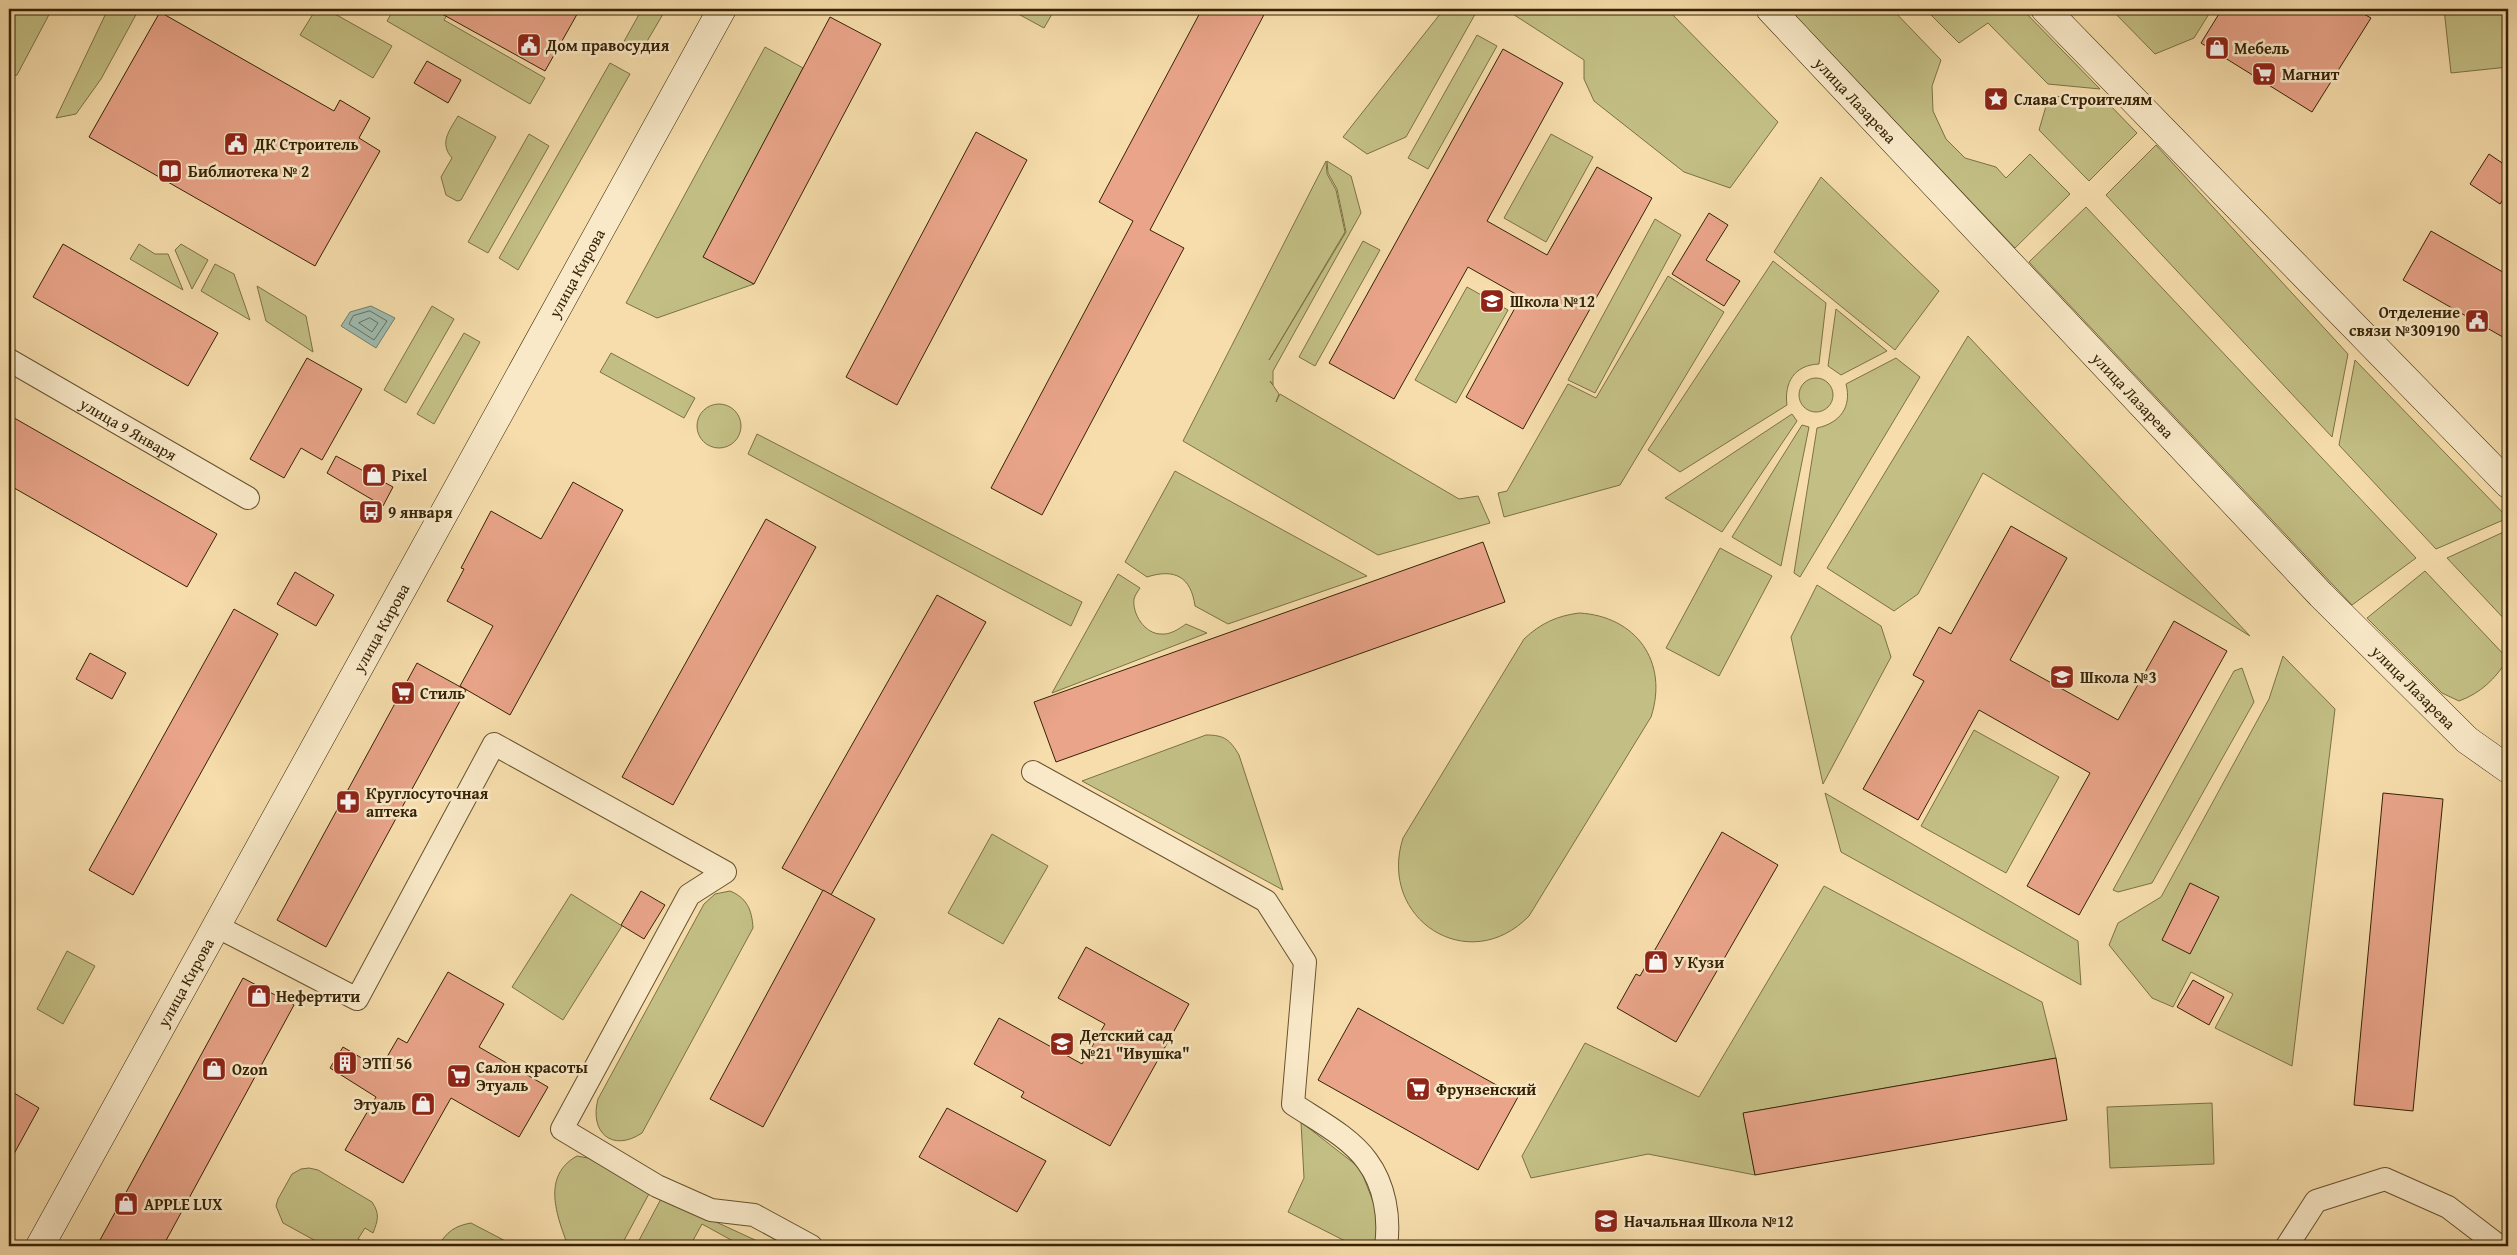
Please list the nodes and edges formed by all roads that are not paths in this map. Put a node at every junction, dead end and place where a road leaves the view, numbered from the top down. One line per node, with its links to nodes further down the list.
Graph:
1 (722, 9): 9 (main road, улица Кирова)
2 (1770, 9): 7 (main road, улица Лазарева)
3 (2045, 9): 5 (main road)
4 (9, 360): 6 (street, улица 9 Января)
5 (2508, 484)
6 (248, 498)
7 (2508, 769)
8 (1033, 772): 12 (street)
9 (216, 926): 10 (main road, улица Кирова); 11 (street)
10 (40, 1246)
11 (811, 1246)
12 (1386, 1246)
13 (2287, 1246): 14 (street)
14 (2499, 1246)

